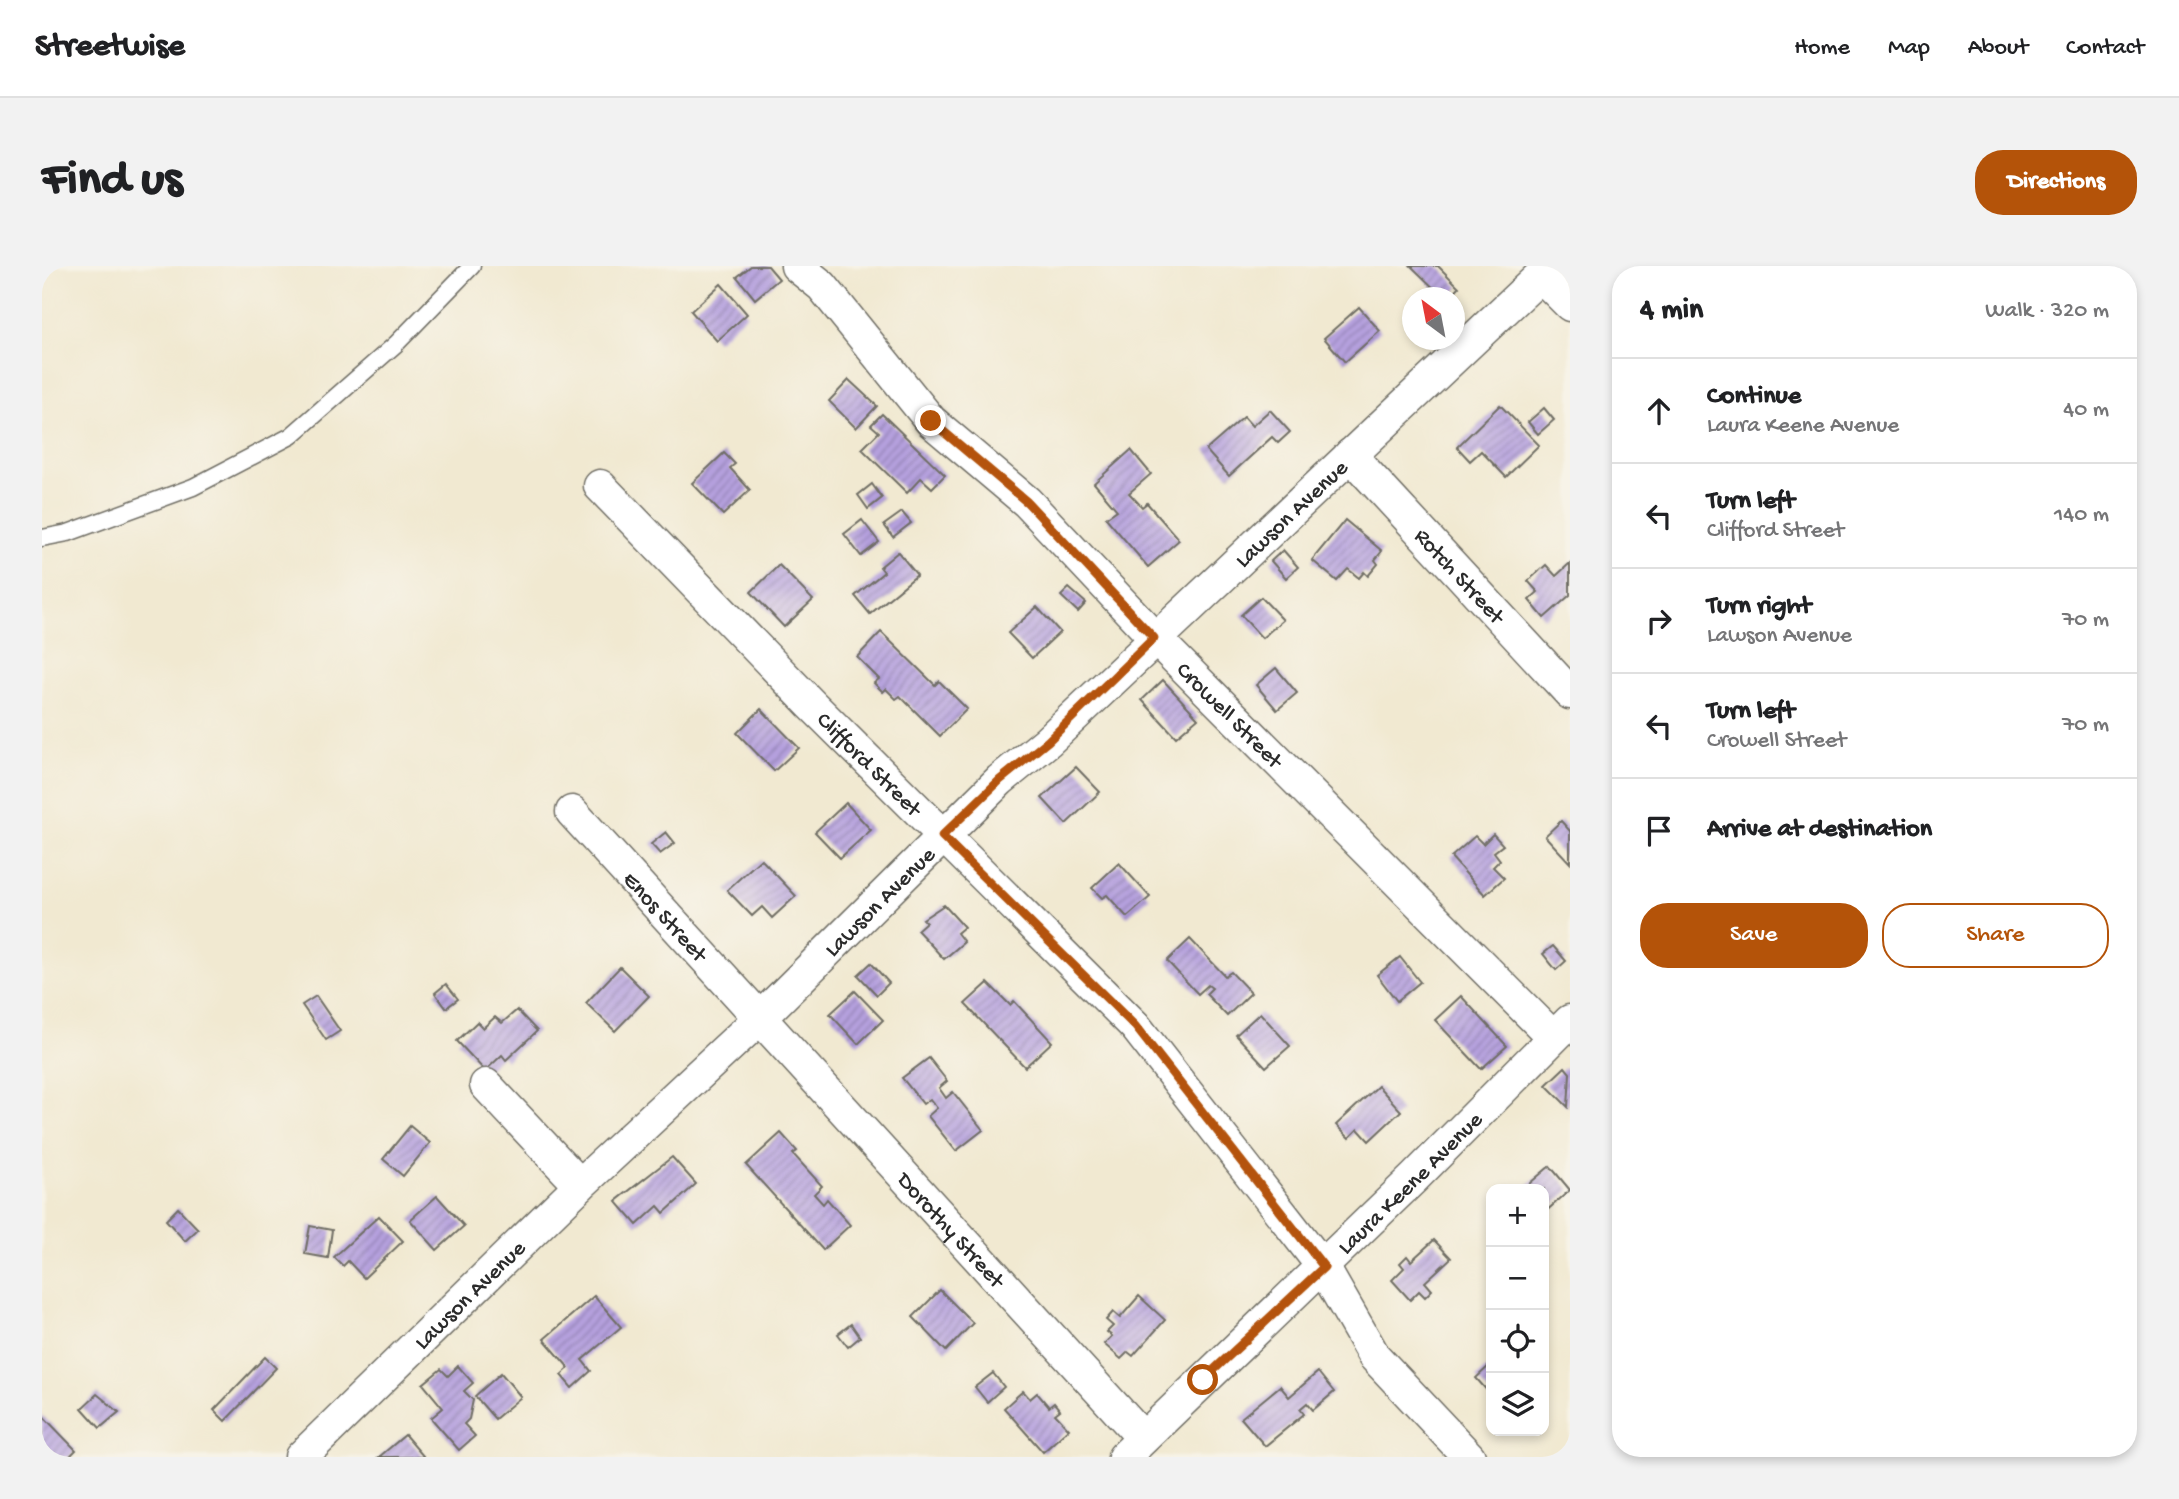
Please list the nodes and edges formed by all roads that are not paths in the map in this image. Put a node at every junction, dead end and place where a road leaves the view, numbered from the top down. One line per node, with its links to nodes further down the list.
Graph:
1 (472, 266): 7 (lane)
2 (797, 266): 8 (street, Crowell Street)
3 (1546, 271): 4 (street); 5 (street, Lawson Avenue)
4 (1570, 305)
5 (1350, 455): 8 (street, Lawson Avenue); 9 (street, Rotch Street)
6 (600, 486): 11 (street, Clifford Street)
7 (42, 538)
8 (1154, 638): 11 (street, Lawson Avenue); 13 (street, Crowell Street)
9 (1570, 693)
10 (572, 812): 12 (street, Enos Street)
11 (942, 836): 12 (street, Lawson Avenue); 16 (street, Clifford Street)
12 (761, 1017): 15 (street, Lawson Avenue); 17 (street, Dorothy Street)
13 (1561, 1029): 16 (street, Laura Keene Avenue)
14 (486, 1085): 15 (street)
15 (580, 1185): 18 (street, Lawson Avenue)
16 (1324, 1267): 17 (street, Laura Keene Avenue); 19 (street, Clifford Street)
17 (1133, 1448)
18 (301, 1457)
19 (1469, 1457)

